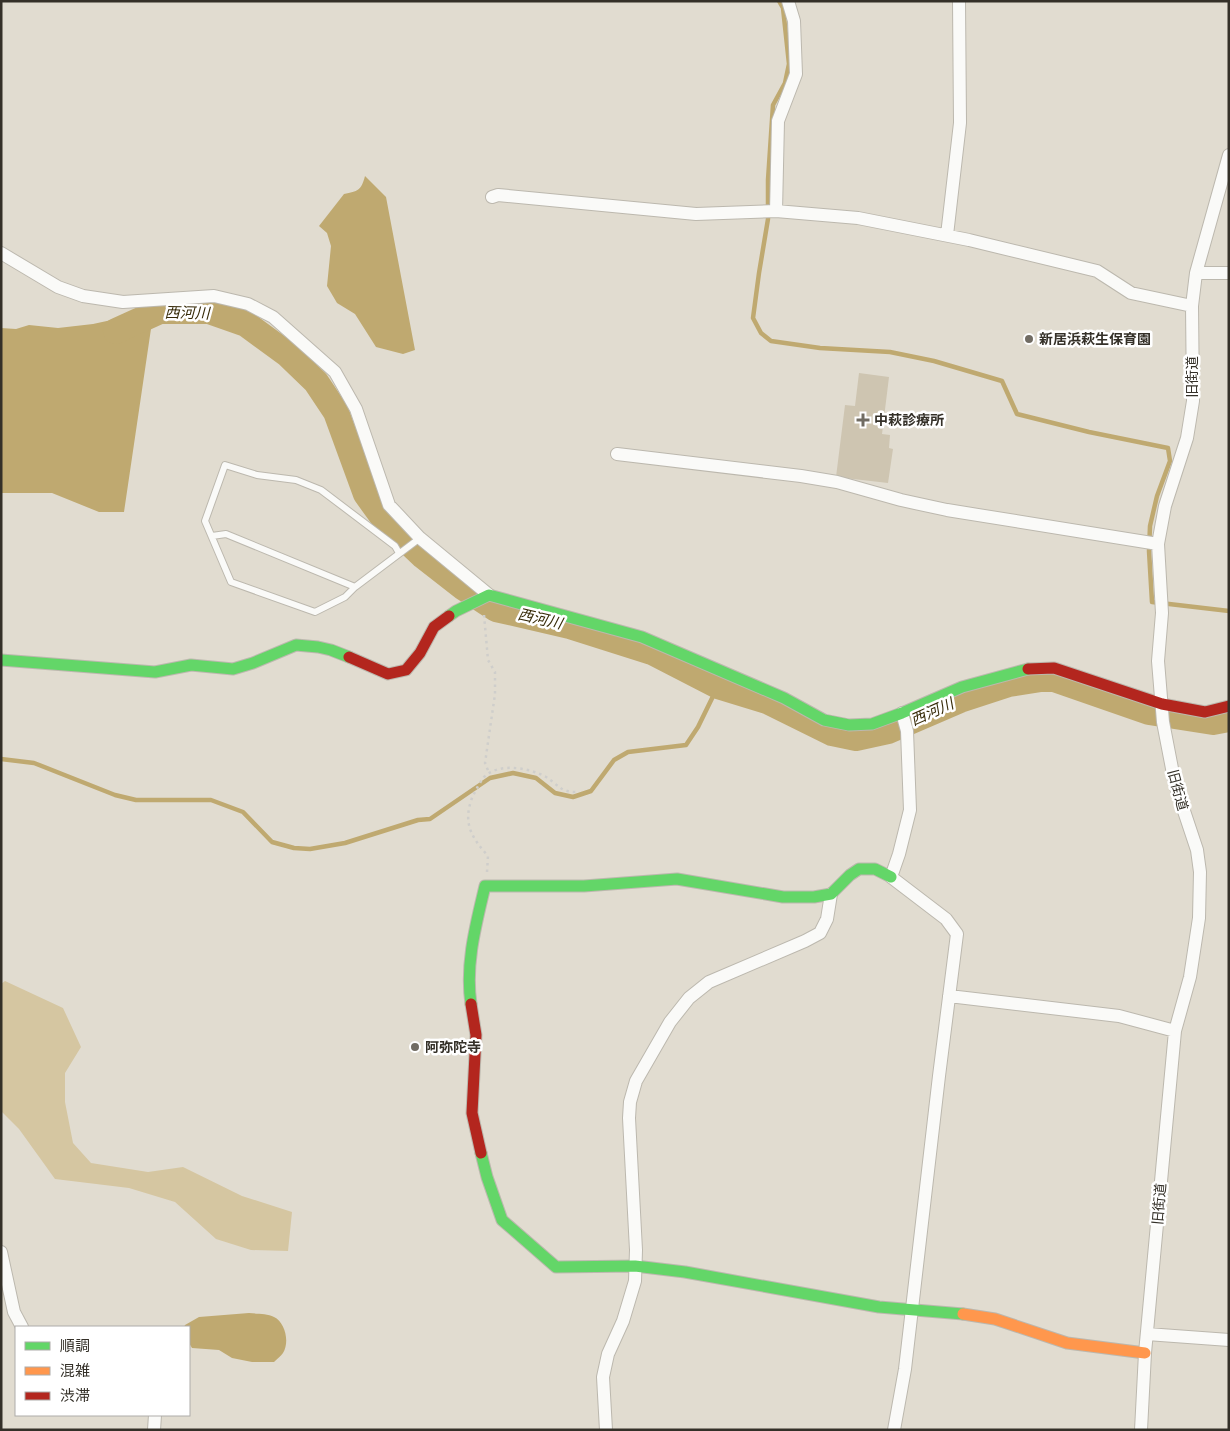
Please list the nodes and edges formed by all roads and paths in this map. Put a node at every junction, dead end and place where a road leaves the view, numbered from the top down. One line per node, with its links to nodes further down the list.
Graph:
1 (788, 1): 5 (street)
2 (959, 1): 6 (street)
3 (1229, 155): 8 (street, 旧街道)
4 (492, 197): 5 (street)
5 (776, 211): 6 (street)
6 (947, 236): 10 (street)
7 (1, 253): 13 (street)
8 (1196, 273): 9 (street); 10 (street, 旧街道)
9 (1229, 273)
10 (1192, 306): 14 (street, 旧街道)
11 (617, 454): 14 (street)
12 (212, 536): 15 (lane); 16 (lane); 16 (lane)
13 (418, 540): 15 (lane); 17 (street)
14 (1152, 543): 19 (street, 旧街道)
15 (400, 553): 16 (lane)
16 (356, 586)
17 (484, 598): 18 (street); 21 (street); 22 (path)
18 (1, 660)
19 (1162, 705): 20 (street); 21 (street); 28 (street, 旧街道)
20 (1229, 706)
21 (903, 716): 24 (street)
22 (489, 773): 23 (path); 25 (path)
23 (576, 792)
24 (891, 877): 26 (street); 27 (street)
25 (485, 886): 26 (street); 30 (street)
26 (831, 894): 30 (street)
27 (949, 996): 28 (street); 31 (street)
28 (1176, 1031): 33 (street, 旧街道)
29 (1, 1252): 32 (street)
30 (636, 1266): 31 (street); 38 (street)
31 (912, 1310): 35 (street); 39 (street)
32 (21, 1326)
33 (1147, 1334): 34 (street); 35 (street, 旧街道)
34 (1229, 1340)
35 (1145, 1353): 40 (street, 旧街道)
36 (155, 1416): 37 (street)
37 (154, 1430)
38 (606, 1430)
39 (894, 1430)
40 (1141, 1430)

